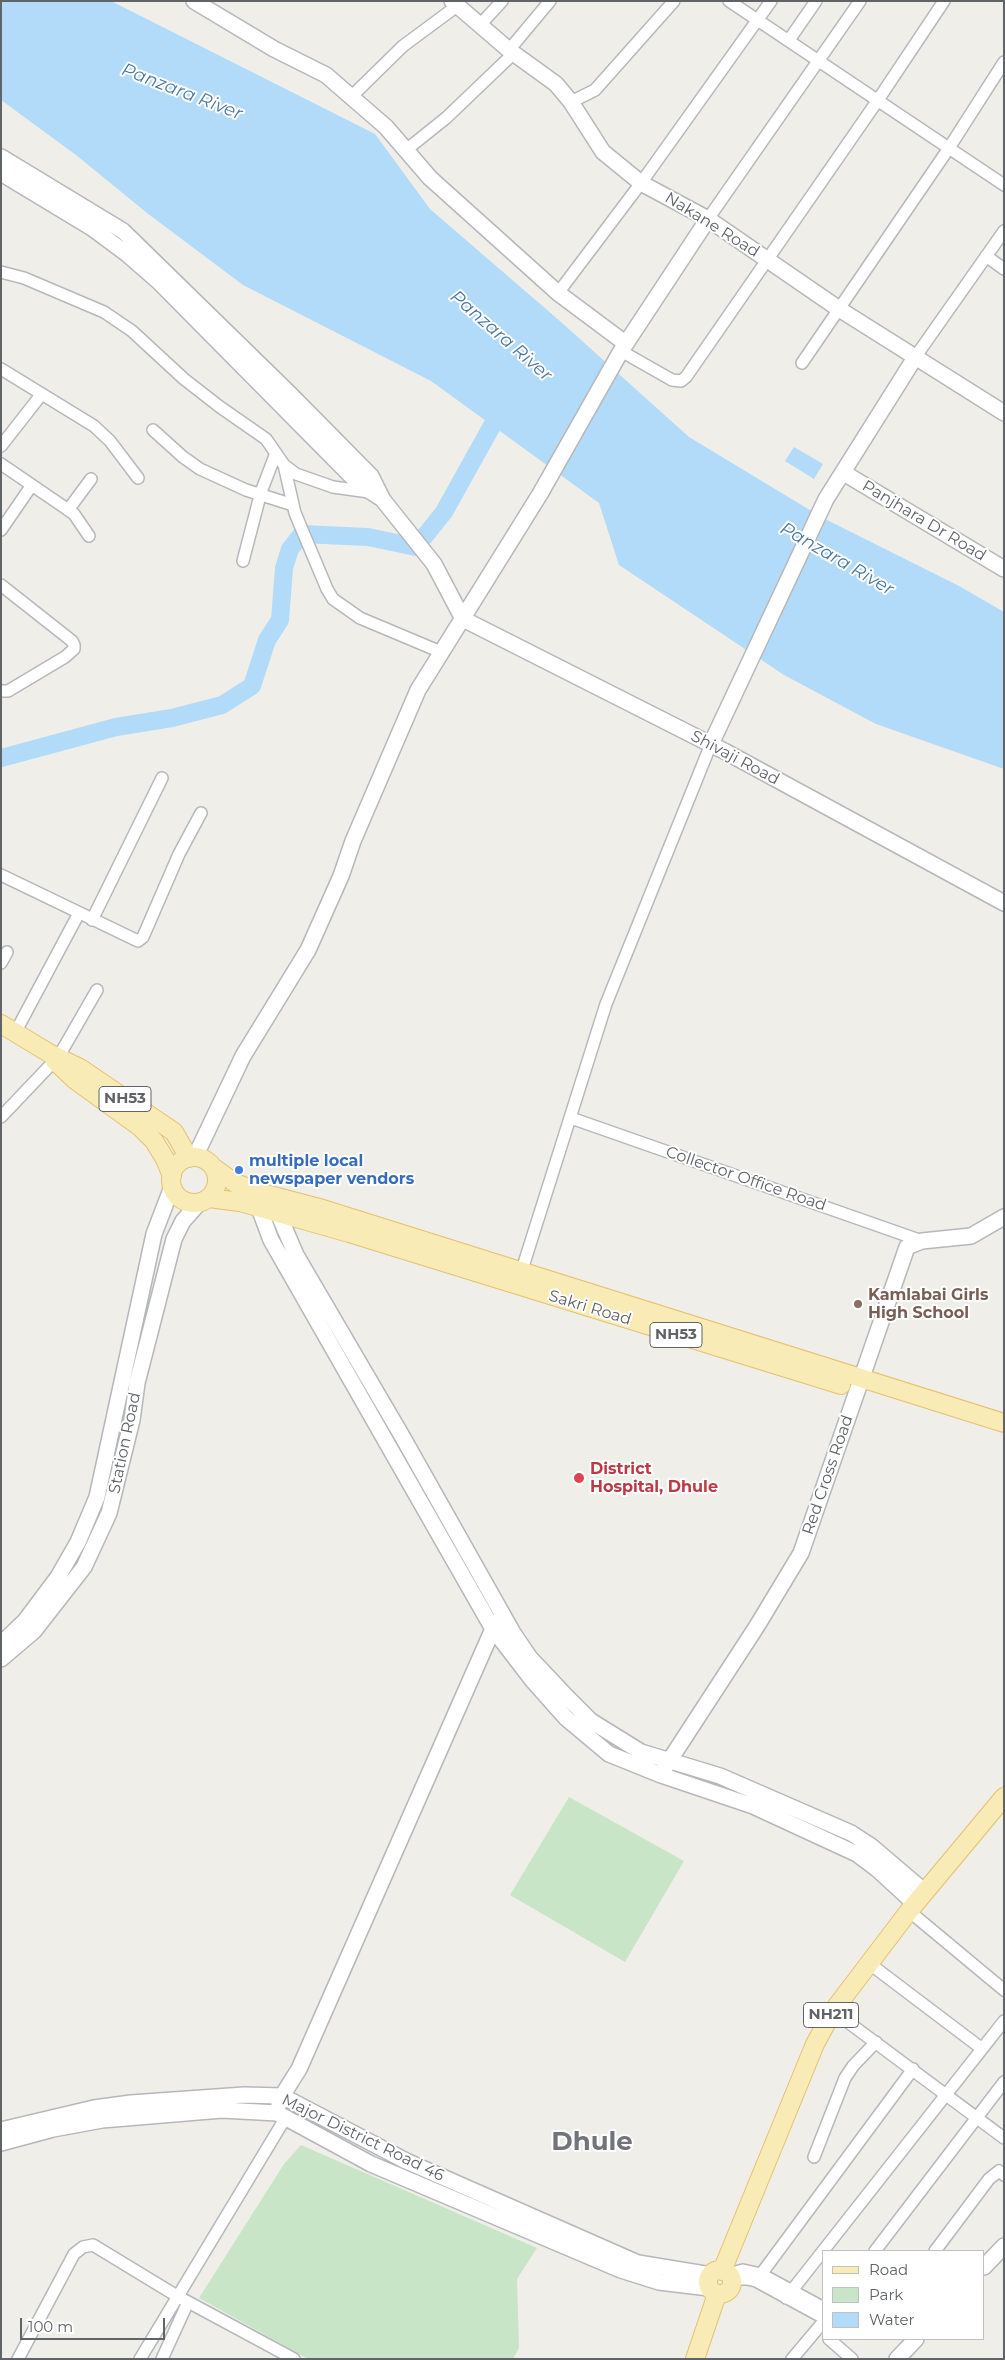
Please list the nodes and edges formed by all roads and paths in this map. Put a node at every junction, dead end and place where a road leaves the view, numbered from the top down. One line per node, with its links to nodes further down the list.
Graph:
1 (194, 1): 17 (street)
2 (502, 1): 12 (street)
3 (550, 1): 14 (street)
4 (674, 1): 19 (street)
5 (729, 1): 11 (street)
6 (771, 1): 11 (street)
7 (816, 1): 13 (street)
8 (860, 1): 15 (street)
9 (944, 1): 18 (street)
10 (454, 4): 12 (street, Nakane Road); 17 (street)
11 (758, 20): 13 (street); 24 (street)
12 (480, 25): 14 (street, Nakane Road)
13 (790, 40): 15 (street)
14 (512, 52): 19 (street, Nakane Road); 21 (street)
15 (819, 60): 18 (street); 26 (street)
16 (1004, 62): 20 (street)
17 (352, 96): 21 (street)
18 (878, 100): 20 (street); 29 (street)
19 (572, 102): 24 (street, Nakane Road)
20 (949, 148): 25 (street); 33 (street)
21 (406, 150): 32 (street)
22 (1, 157): 51 (street)
23 (1, 172): 49 (street)
24 (641, 182): 26 (street, Nakane Road); 32 (street)
25 (1004, 185)
26 (708, 219): 29 (street, Nakane Road); 34 (street)
27 (1004, 231): 28 (street)
28 (986, 256): 30 (street); 35 (street)
29 (767, 260): 33 (street, Nakane Road); 34 (street)
30 (1004, 269)
31 (1, 272): 42 (street)
32 (558, 292): 34 (street)
33 (838, 309): 35 (street, Nakane Road); 36 (street)
34 (620, 351): 59 (street)
35 (916, 356): 39 (street, Nakane Road); 45 (street)
36 (802, 363)
37 (1, 370): 38 (street)
38 (41, 395): 41 (street); 46 (street)
39 (1004, 413)
40 (153, 430): 50 (street)
41 (1, 446)
42 (276, 453): 44 (street); 50 (street)
43 (1, 464): 48 (street)
44 (284, 465): 49 (street); 52 (street)
45 (844, 473): 57 (street, Panjhara Dr Road); 62 (street)
46 (138, 478)
47 (92, 479): 53 (street)
48 (32, 485): 53 (street); 54 (street)
49 (369, 492): 51 (street)
50 (260, 495): 52 (street); 56 (street)
51 (383, 500): 59 (street)
52 (294, 509): 60 (street)
53 (68, 510): 55 (street)
54 (1, 530)
55 (89, 536)
56 (243, 561)
57 (1004, 569)
58 (1, 585): 61 (street)
59 (463, 619): 60 (street); 62 (street, Shivaji Road)
60 (441, 652): 76 (street)
61 (1, 691)
62 (710, 744): 66 (street, Shivaji Road); 75 (street)
63 (162, 778): 68 (street)
64 (201, 813): 68 (street)
65 (1, 875): 67 (street)
66 (1004, 903)
67 (79, 914): 68 (street); 72 (street)
68 (92, 920)
69 (7, 952): 70 (street)
70 (1, 963)
71 (97, 990): 73 (street)
72 (8, 1029): 73 (main road)
73 (54, 1056): 74 (street); 76 (main road, NH53); 78 (main road, NH53)
74 (1, 1117)
75 (571, 1118): 83 (street, Collector Office Road); 84 (street)
76 (192, 1158): 77 (main road); 78 (main road)
77 (213, 1167): 79 (main road); 84 (main road)
78 (172, 1182): 79 (main road); 92 (street, Station Road)
79 (205, 1200): 80 (main road); 93 (street, Station Road)
80 (259, 1208): 81 (main road); 89 (street)
81 (278, 1213): 84 (main road); 88 (street)
82 (1004, 1217): 83 (street)
83 (922, 1241): 85 (street, Red Cross Road)
84 (519, 1278): 85 (main road)
85 (858, 1385): 86 (main road); 87 (main road); 94 (street, Red Cross Road)
86 (1004, 1423)
87 (1004, 1436)
88 (428, 1482): 89 (street); 90 (street)
89 (413, 1489): 91 (street)
90 (500, 1612): 91 (street); 94 (street)
91 (493, 1630): 95 (street); 107 (street)
92 (1, 1644)
93 (1, 1659)
94 (669, 1762): 95 (street, Red Cross Road); 97 (street)
95 (661, 1774): 97 (street)
96 (1002, 1803): 97 (main road, NH211)
97 (917, 1902): 98 (main road, NH211); 99 (street)
98 (870, 1964): 100 (main road, NH211); 103 (street)
99 (1004, 1990)
100 (833, 2011): 102 (street); 122 (main road, NH211)
101 (1004, 2021): 103 (street)
102 (876, 2042): 104 (street); 113 (street)
103 (982, 2048): 106 (street)
104 (913, 2069): 106 (street); 121 (street)
105 (1004, 2082): 109 (street)
106 (946, 2093): 109 (street); 116 (street)
107 (282, 2096): 108 (street); 110 (street, Major District Road 46); 122 (street, Major District Road 46)
108 (282, 2115): 112 (street, Major District Road 46); 122 (street, Major District Road 46); 124 (street)
109 (976, 2116): 111 (street); 117 (street)
110 (1, 2130)
111 (1004, 2138)
112 (1, 2143)
113 (814, 2157)
114 (1004, 2175): 118 (street)
115 (1004, 2246): 120 (street)
116 (823, 2250)
117 (876, 2250)
118 (936, 2250)
119 (822, 2251): 123 (street)
120 (985, 2266)
121 (758, 2278): 122 (street); 123 (street)
122 (720, 2280): 134 (main road, NH211)
123 (789, 2293): 125 (street); 126 (street)
124 (183, 2299): 129 (street); 130 (street); 131 (street); 132 (street)
125 (822, 2307)
126 (822, 2325): 135 (street)
127 (830, 2340): 136 (street)
128 (915, 2340): 137 (street)
129 (272, 2354): 133 (street)
130 (18, 2359)
131 (140, 2359)
132 (162, 2359)
133 (294, 2359)
134 (695, 2359)
135 (792, 2359)
136 (852, 2359)
137 (897, 2359)

